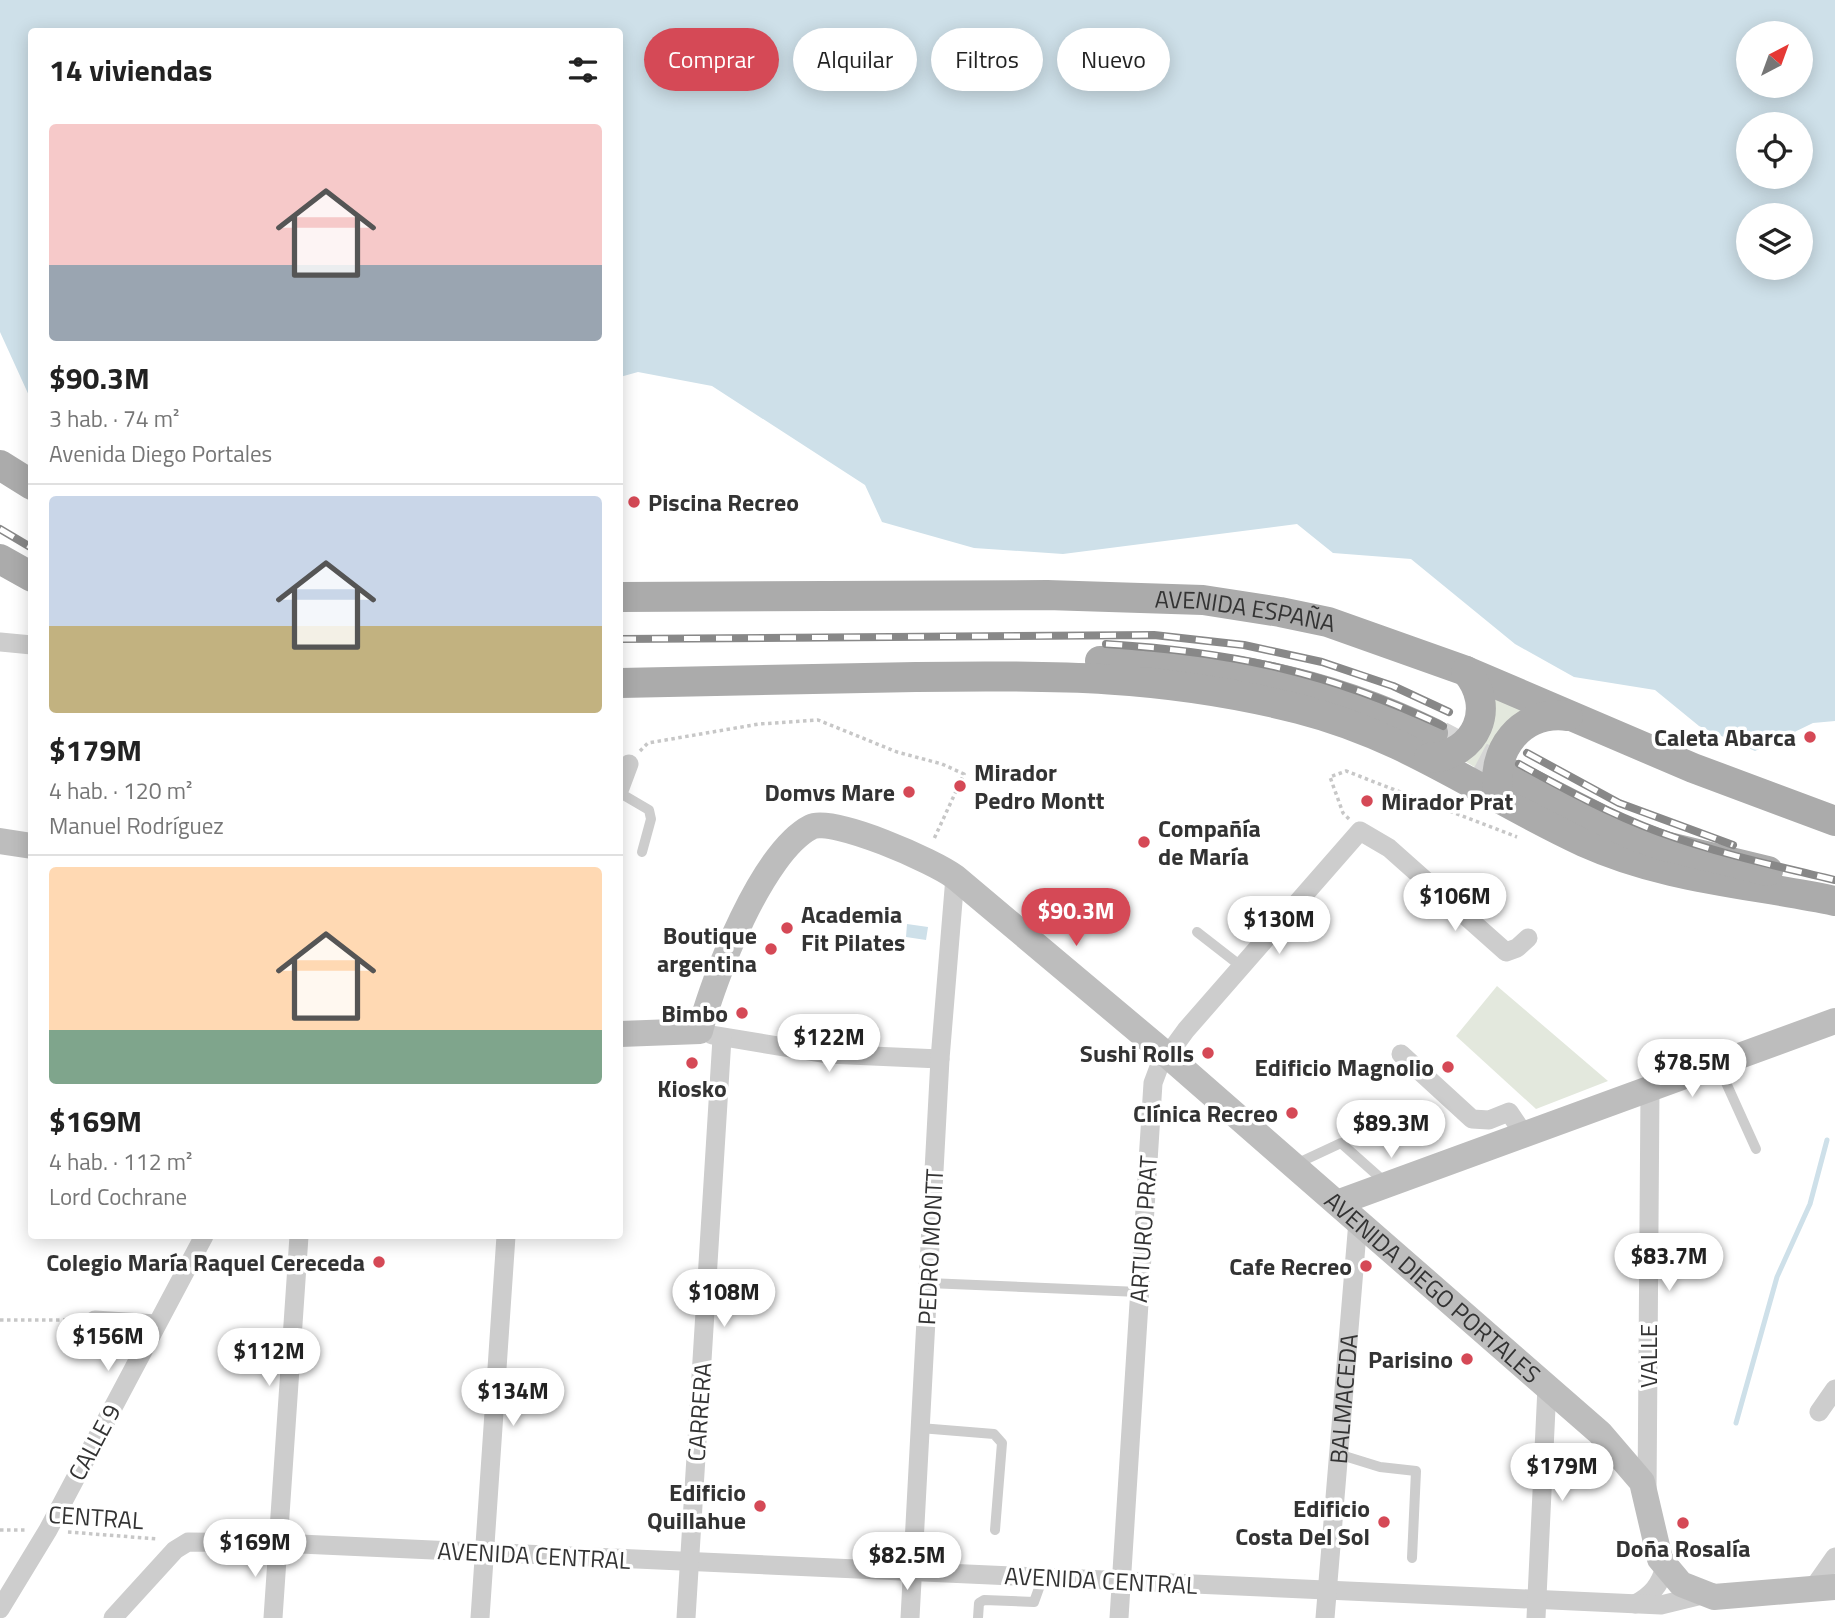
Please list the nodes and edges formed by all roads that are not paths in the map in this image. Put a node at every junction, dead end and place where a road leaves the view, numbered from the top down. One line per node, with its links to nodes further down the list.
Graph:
1 (0, 465): 2 (main road)
2 (28, 482)
3 (0, 559): 4 (main road)
4 (28, 576)
5 (623, 597): 8 (main road, AVENIDA ESPAÑA)
6 (0, 642): 7 (street)
7 (28, 645)
8 (1466, 671): 10 (main road, AVENIDA ESPAÑA); 11 (main road)
9 (623, 682): 11 (main road)
10 (1572, 716): 14 (main road); 16 (main road, AVENIDA ESPAÑA)
11 (1431, 746): 14 (main road)
12 (629, 764): 13 (street)
13 (623, 782)
14 (1505, 785): 21 (main road); 22 (main road)
15 (623, 793): 19 (lane)
16 (1835, 821)
17 (0, 841): 18 (street)
18 (28, 845)
19 (642, 852)
20 (956, 877): 28 (street, AVENIDA DIEGO PORTALES); 30 (street, AVENIDA DIEGO PORTALES); 31 (street, PEDRO MONTT)
21 (1835, 894)
22 (1835, 901)
23 (1198, 932): 25 (lane)
24 (1528, 938): 25 (street, ARTURO PRAT)
25 (1242, 967): 30 (street, ARTURO PRAT)
26 (1834, 1023): 32 (street)
27 (623, 1034): 28 (street)
28 (711, 1035): 31 (street); 58 (street, CARRERA)
29 (1401, 1054): 34 (street)
30 (1167, 1055): 36 (street, AVENIDA DIEGO PORTALES); 44 (street, ARTURO PRAT)
31 (940, 1059): 43 (street, PEDRO MONTT)
32 (1718, 1064): 33 (street); 35 (lane)
33 (1650, 1089): 34 (street); 52 (street, VALLE)
34 (1525, 1136): 37 (street)
35 (1756, 1149)
36 (1294, 1165): 37 (lane); 38 (street, AVENIDA DIEGO PORTALES)
37 (1389, 1186): 38 (street)
38 (1337, 1203): 39 (street, AVENIDA DIEGO PORTALES)
39 (1358, 1221): 47 (street, AVENIDA DIEGO PORTALES); 51 (street, BALMACEDA)
40 (203, 1239): 46 (street, CALLE 9)
41 (299, 1239): 54 (street)
42 (506, 1239): 55 (street)
43 (928, 1283): 44 (lane); 50 (street, PEDRO MONTT)
44 (1139, 1292): 62 (street, ARTURO PRAT)
45 (95, 1320): 46 (street)
46 (156, 1324): 67 (street, CALLE 9)
47 (1547, 1387): 52 (street, AVENIDA DIEGO PORTALES); 68 (street)
48 (1835, 1389): 49 (street)
49 (1819, 1412)
50 (920, 1429): 53 (lane); 60 (street, PEDRO MONTT)
51 (1338, 1454): 57 (lane); 64 (street, BALMACEDA)
52 (1647, 1496): 59 (street, AVENIDA DIEGO PORTALES)
53 (995, 1530)
54 (278, 1543): 55 (street, AVENIDA CENTRAL); 69 (street, AVENIDA CENTRAL); 70 (street)
55 (484, 1552): 58 (street, AVENIDA CENTRAL); 71 (street)
56 (1835, 1557): 63 (street)
57 (1412, 1558)
58 (690, 1562): 60 (street, AVENIDA CENTRAL); 72 (street, CARRERA)
59 (1665, 1567): 65 (street); 66 (street)
60 (912, 1572): 61 (street, AVENIDA CENTRAL); 73 (street, PEDRO MONTT)
61 (1043, 1577): 62 (street, AVENIDA CENTRAL); 74 (lane)
62 (1121, 1581): 64 (street, AVENIDA CENTRAL); 75 (street, ARTURO PRAT)
63 (1825, 1587): 65 (street)
64 (1327, 1590): 68 (street, AVENIDA CENTRAL); 76 (street, BALMACEDA)
65 (1702, 1595): 66 (street, AVENIDA CENTRAL)
66 (1635, 1604): 68 (street, AVENIDA CENTRAL)
67 (0, 1609)
68 (1537, 1609)
69 (113, 1618)
70 (273, 1618)
71 (480, 1618)
72 (686, 1618)
73 (910, 1618)
74 (978, 1618)
75 (1119, 1618)
76 (1325, 1618)

